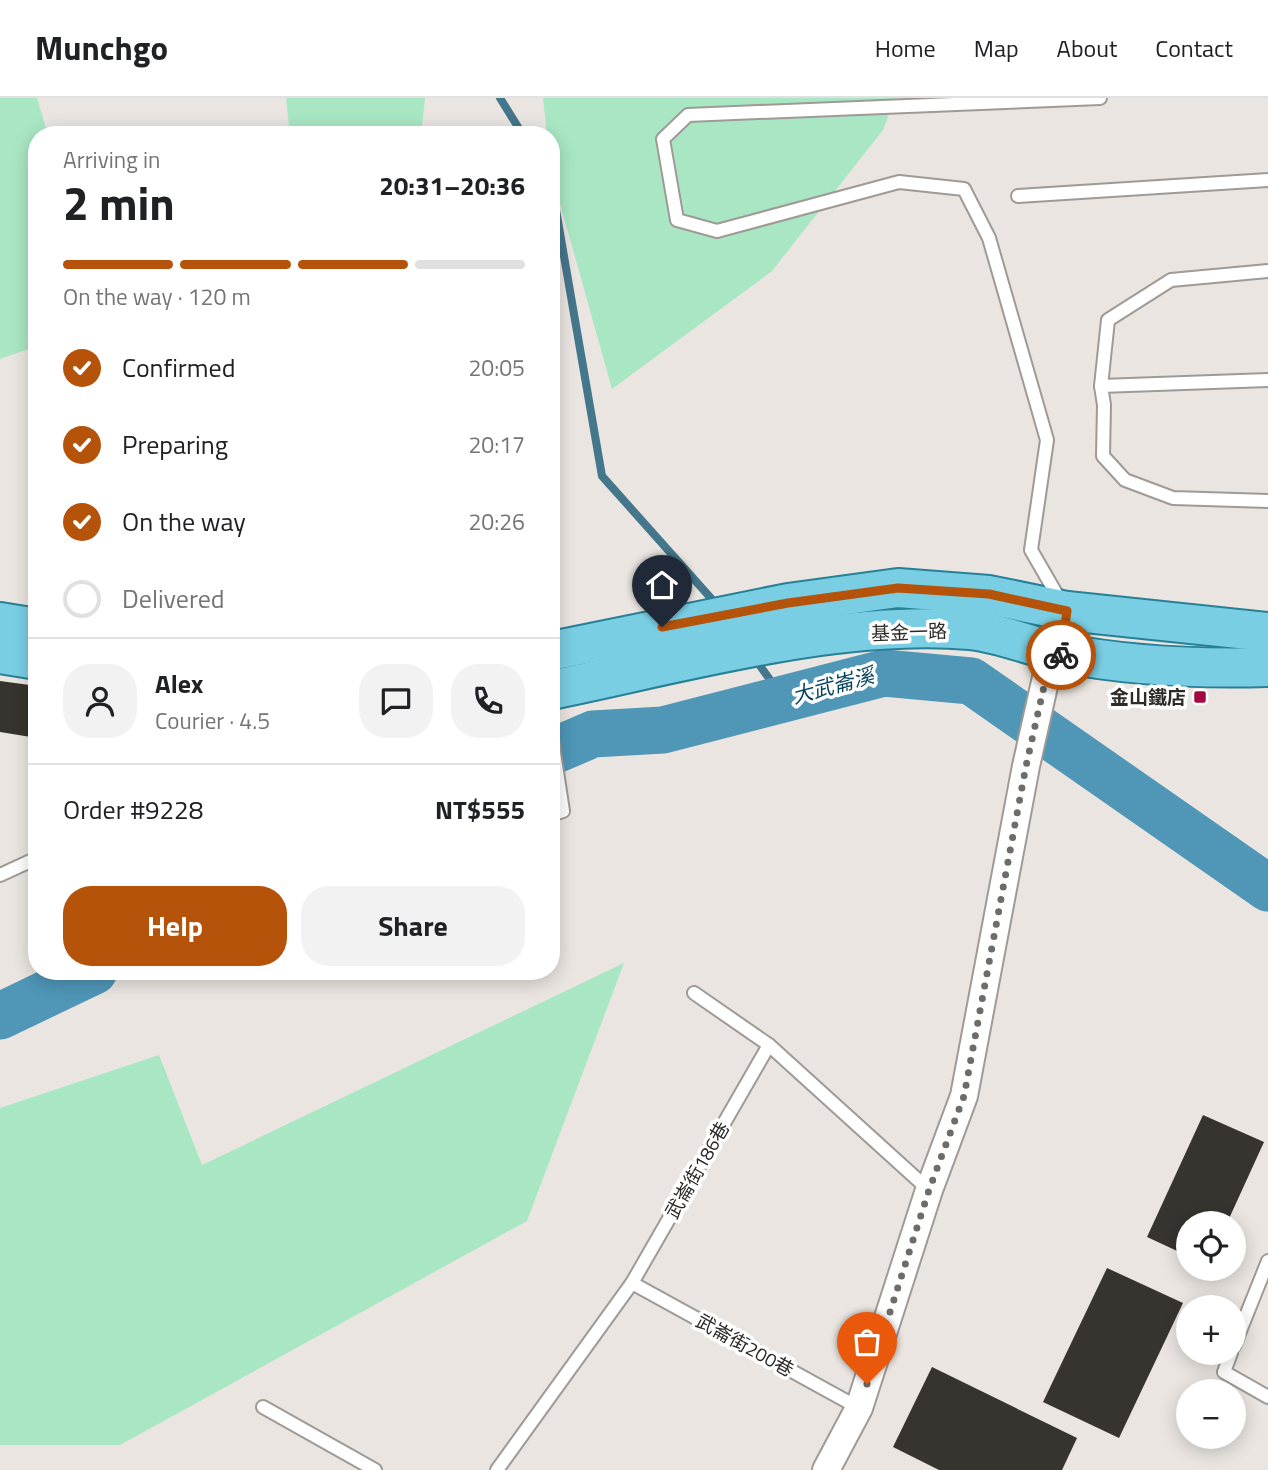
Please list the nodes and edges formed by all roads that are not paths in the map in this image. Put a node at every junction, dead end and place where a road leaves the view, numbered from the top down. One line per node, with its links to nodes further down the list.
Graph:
1 (1100, 98): 8 (lane)
2 (1268, 180): 3 (lane)
3 (1018, 197)
4 (1268, 271): 6 (lane)
5 (1268, 380): 6 (lane)
6 (1101, 386): 7 (lane)
7 (1268, 501)
8 (1067, 611): 11 (main road, 基金一路); 12 (main road, 基金一路); 15 (street)
9 (0, 622): 10 (main road)
10 (28, 627)
11 (1268, 632)
12 (560, 649)
13 (0, 654): 14 (main road)
14 (28, 659)
15 (1055, 663): 16 (main road, 基金一路); 17 (main road, 基金一路); 24 (street)
16 (1268, 667)
17 (560, 688)
18 (560, 792): 19 (lane)
19 (560, 812)
20 (28, 862): 21 (lane)
21 (0, 875)
22 (694, 993): 23 (lane)
23 (769, 1045): 24 (lane); 26 (lane, 武崙街186巷)
24 (929, 1190): 31 (street)
25 (1268, 1261): 27 (lane)
26 (632, 1283): 31 (lane, 武崙街200巷); 33 (lane, 武崙街186巷)
27 (1246, 1316)
28 (1227, 1365): 29 (lane)
29 (1268, 1397)
30 (263, 1407): 32 (lane)
31 (859, 1408): 34 (street)
32 (375, 1470)
33 (497, 1470)
34 (826, 1470)

